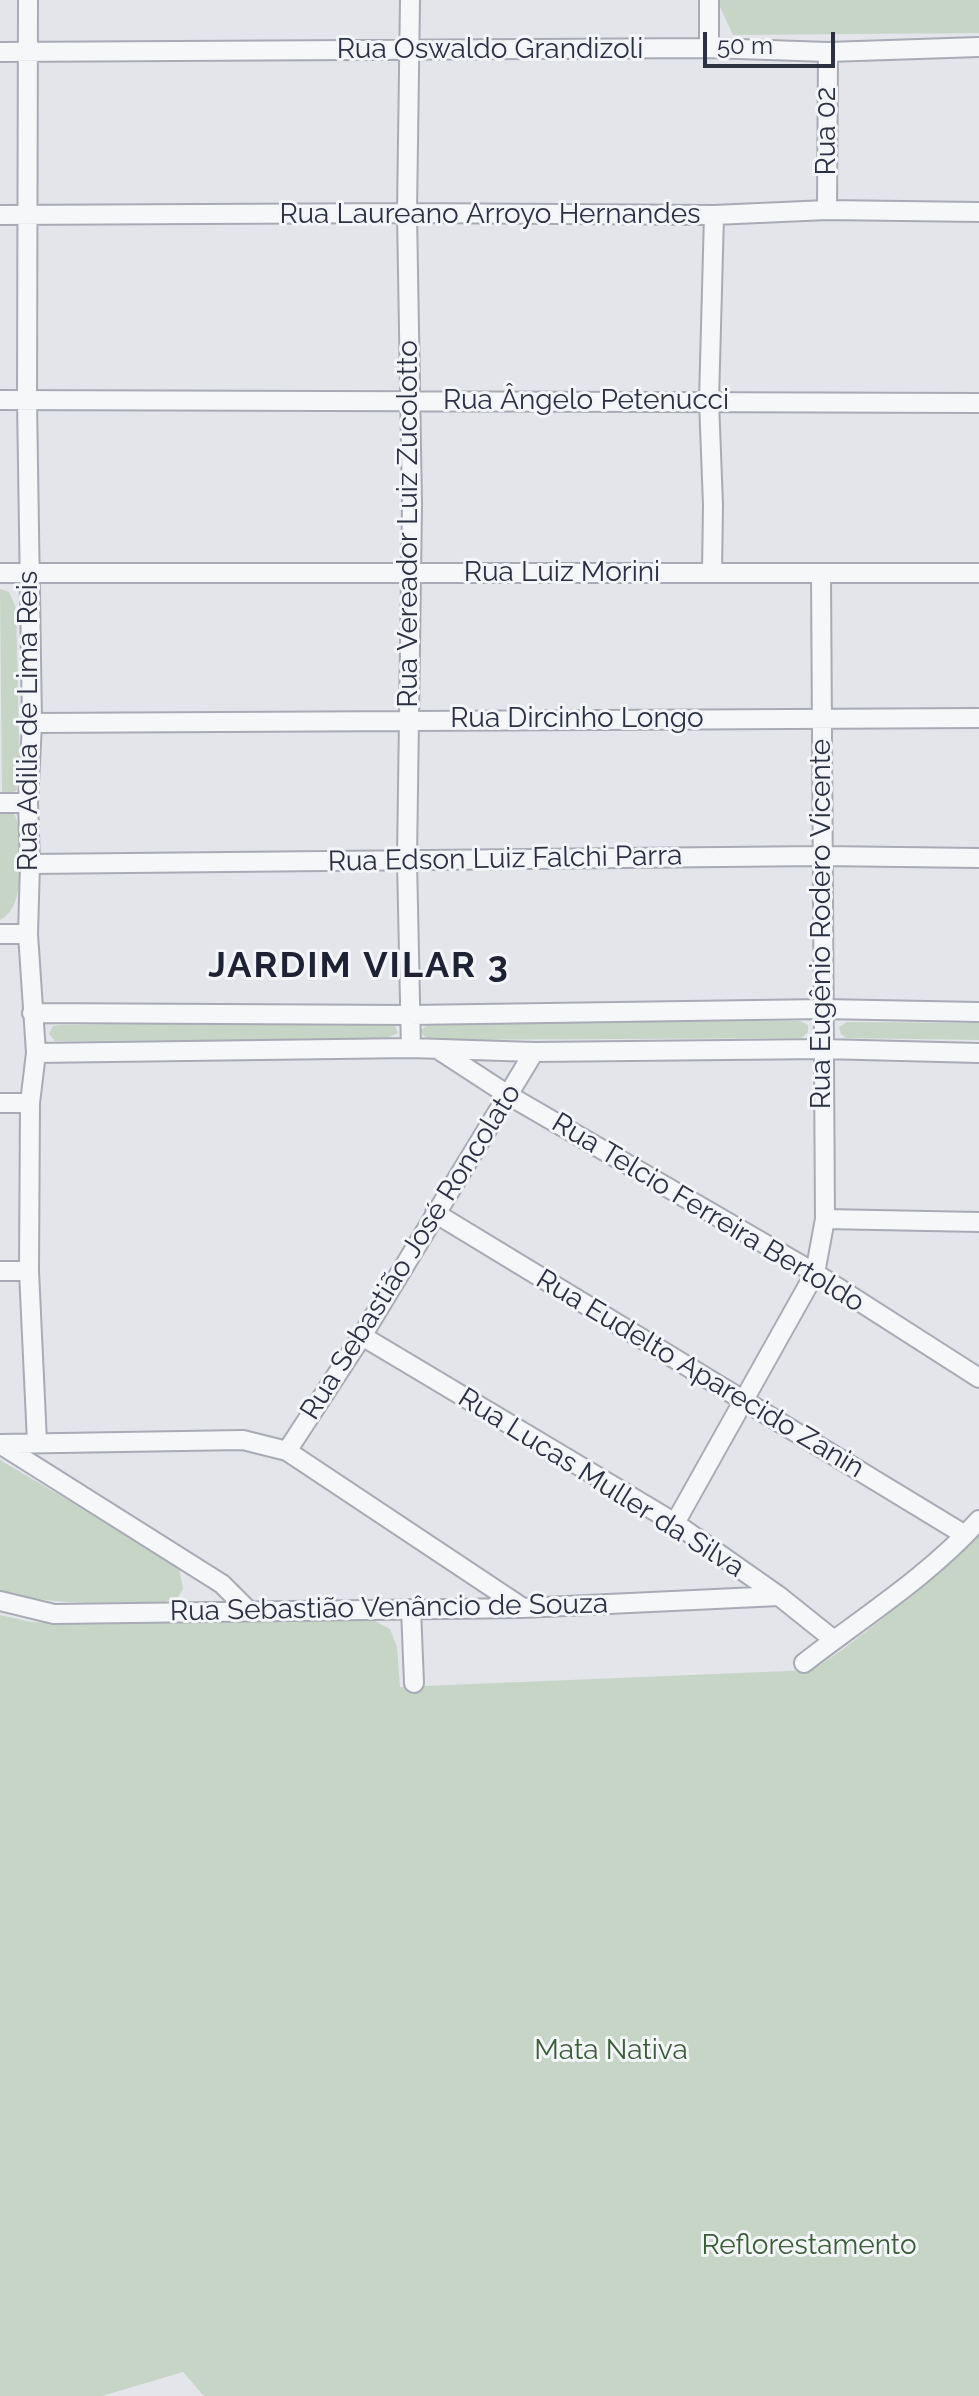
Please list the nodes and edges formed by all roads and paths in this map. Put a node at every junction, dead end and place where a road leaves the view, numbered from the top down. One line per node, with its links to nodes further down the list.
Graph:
1 (28, 0): 8 (street, Rua Adilia de Lima Reis)
2 (410, 0): 6 (street, Rua Vereador Luiz Zucolotto)
3 (709, 0): 5 (street)
4 (979, 47): 9 (street, Rua Oswaldo Grandizoli)
5 (709, 48): 6 (street, Rua Oswaldo Grandizoli); 9 (street, Rua Oswaldo Grandizoli)
6 (410, 51): 8 (street, Rua Oswaldo Grandizoli); 12 (street, Rua Vereador Luiz Zucolotto)
7 (0, 52): 8 (street, Rua Oswaldo Grandizoli)
8 (29, 52): 14 (street, Rua Adilia de Lima Reis)
9 (828, 52): 10 (street, Rua 02)
10 (827, 210): 11 (street, Rua Laureano Arroyo Hernandes); 15 (street, Rua Laureano Arroyo Hernandes)
11 (979, 212)
12 (407, 213): 14 (street, Rua Laureano Arroyo Hernandes); 15 (street, Rua Laureano Arroyo Hernandes); 16 (street, Rua Vereador Luiz Zucolotto)
13 (0, 215): 14 (street, Rua Laureano Arroyo Hernandes)
14 (27, 215): 18 (street, Rua Adilia de Lima Reis)
15 (714, 215): 19 (street)
16 (410, 399): 18 (street, Rua Ângelo Petenucci); 19 (street, Rua Ângelo Petenucci); 23 (street, Rua Vereador Luiz Zucolotto)
17 (0, 400): 18 (street, Rua Ângelo Petenucci)
18 (27, 400): 22 (street, Rua Adilia de Lima Reis)
19 (709, 401): 20 (street, Rua Ângelo Petenucci); 24 (street)
20 (979, 403)
21 (0, 573): 22 (street, Rua Luiz Morini)
22 (29, 573): 23 (street, Rua Luiz Morini); 30 (street, Rua Adilia de Lima Reis)
23 (412, 573): 24 (street, Rua Luiz Morini); 28 (street, Rua Vereador Luiz Zucolotto)
24 (712, 573): 25 (street, Rua Luiz Morini)
25 (821, 573): 26 (street, Rua Luiz Morini); 29 (street, Rua Eugênio Rodero Vicente)
26 (979, 573)
27 (979, 718): 29 (street, Rua Dircinho Longo)
28 (408, 719): 29 (street, Rua Dircinho Longo); 30 (street, Rua Dircinho Longo); 35 (street, Rua Vereador Luiz Zucolotto)
29 (821, 719): 33 (street, Rua Eugênio Rodero Vicente)
30 (32, 723): 32 (street, Rua Adilia de Lima Reis)
31 (0, 803): 32 (street)
32 (28, 803): 36 (street, Rua Adilia de Lima Reis)
33 (821, 856): 34 (street, Rua Edson Luiz Falchi Parra); 35 (street, Rua Edson Luiz Falchi Parra); 39 (street, Rua Eugênio Rodero Vicente)
34 (979, 858)
35 (407, 860): 36 (street, Rua Edson Luiz Falchi Parra); 42 (street, Rua Vereador Luiz Zucolotto)
36 (30, 864): 38 (street, Rua Adilia de Lima Reis)
37 (0, 934): 38 (street)
38 (28, 934): 41 (street, Rua Adilia de Lima Reis)
39 (823, 1009): 40 (street); 42 (street); 45 (street, Rua Eugênio Rodero Vicente)
40 (979, 1012)
41 (32, 1013): 42 (street); 47 (street, Rua Adilia de Lima Reis)
42 (410, 1015): 43 (street, Rua Vereador Luiz Zucolotto)
43 (411, 1048): 44 (street); 47 (street)
44 (437, 1049): 46 (street); 49 (street, Rua Telcio Ferreira Bertoldo)
45 (823, 1049): 46 (street); 48 (street); 53 (street, Rua Eugênio Rodero Vicente)
46 (534, 1052): 49 (street, Rua Sebastião José Roncolato)
47 (36, 1053): 51 (street, Rua Adilia de Lima Reis)
48 (979, 1053)
49 (508, 1095): 52 (street, Rua Sebastião José Roncolato); 57 (street, Rua Telcio Ferreira Bertoldo)
50 (0, 1103): 51 (street)
51 (30, 1103): 56 (street, Rua Adilia de Lima Reis)
52 (435, 1213): 58 (street, Rua Sebastião José Roncolato); 60 (street, Rua Eudelto Aparecido Zanin)
53 (825, 1219): 54 (street); 57 (street, Rua Eugênio Rodero Vicente)
54 (979, 1222)
55 (0, 1271): 56 (street)
56 (29, 1271): 61 (street, Rua Adilia de Lima Reis)
57 (815, 1273): 59 (street, Rua Telcio Ferreira Bertoldo); 60 (street, Rua Eugênio Rodero Vicente)
58 (362, 1336): 63 (street, Rua Sebastião José Roncolato); 65 (street, Rua Lucas Muller da Silva)
59 (979, 1378)
60 (744, 1400): 65 (street, Rua Eugênio Rodero Vicente); 66 (street, Rua Eudelto Aparecido Zanin)
61 (37, 1442): 62 (street); 63 (street)
62 (0, 1444): 71 (street)
63 (287, 1451): 69 (street)
64 (979, 1520): 66 (street)
65 (675, 1523): 67 (street, Rua Lucas Muller da Silva)
66 (965, 1535): 72 (street)
67 (779, 1596): 69 (street, Rua Sebastião Venâncio de Souza); 72 (street, Rua Lucas Muller da Silva)
68 (0, 1601): 71 (street, Rua Sebastião Venâncio de Souza)
69 (523, 1608): 70 (street, Rua Sebastião Venâncio de Souza)
70 (411, 1609): 71 (street, Rua Sebastião Venâncio de Souza); 74 (street)
71 (249, 1611)
72 (834, 1640): 73 (street)
73 (804, 1663)
74 (414, 1683)

